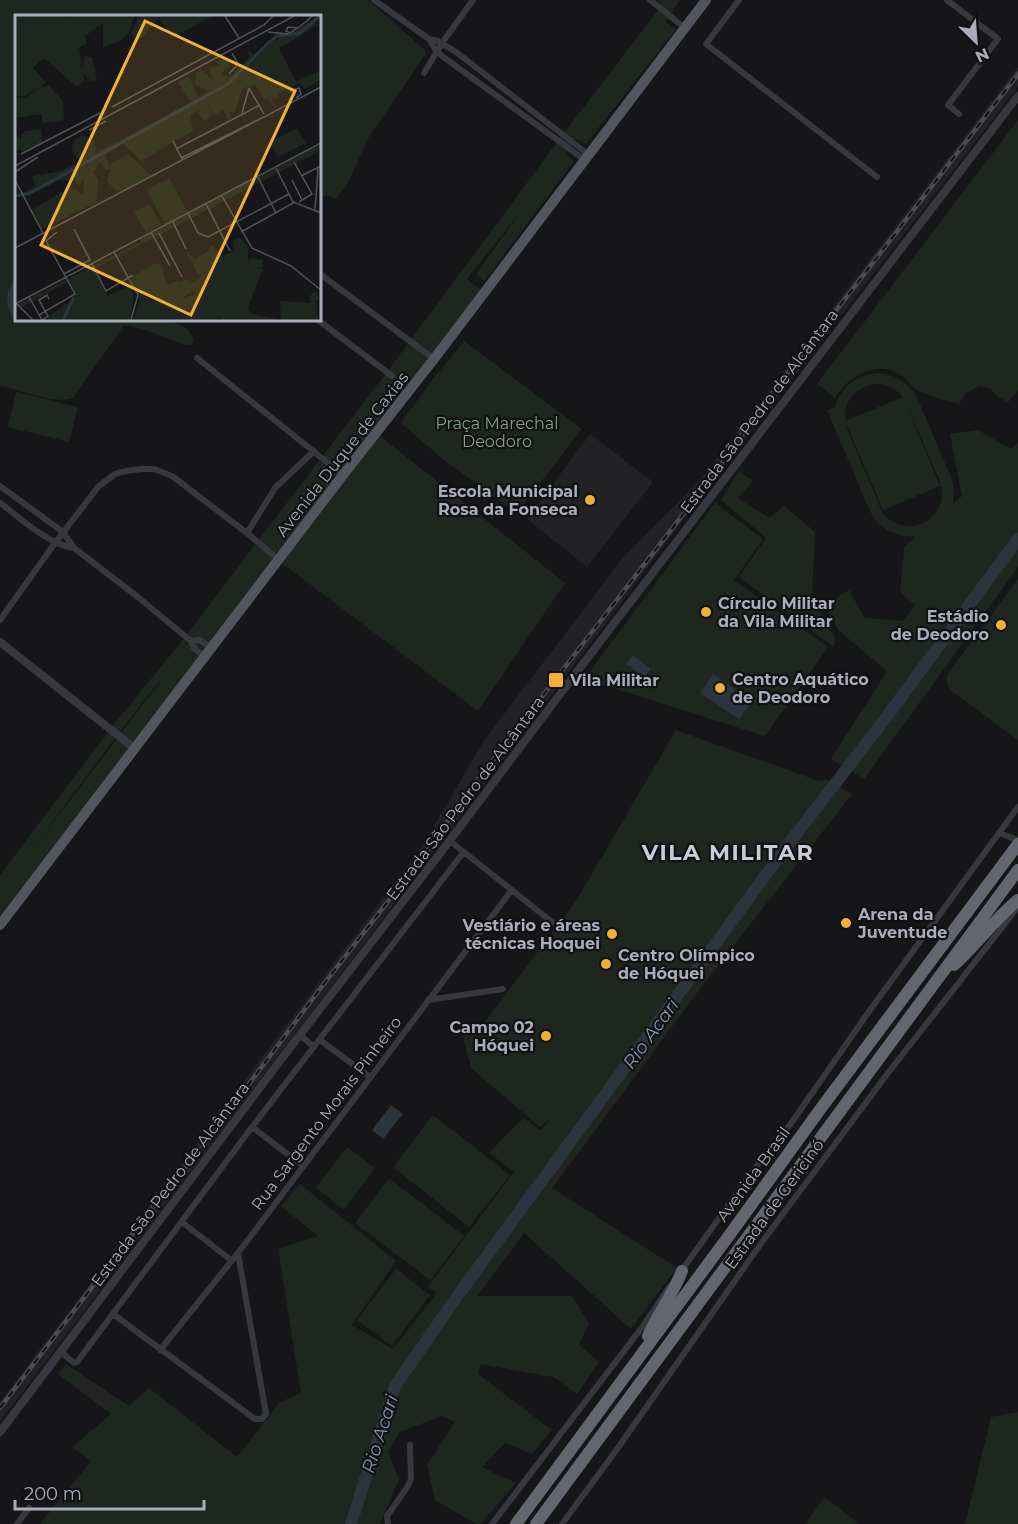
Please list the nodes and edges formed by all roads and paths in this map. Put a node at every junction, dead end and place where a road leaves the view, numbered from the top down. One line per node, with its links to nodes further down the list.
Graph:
1 (374, 0): 8 (street)
2 (473, 0): 9 (street)
3 (650, 0): 7 (street)
4 (706, 0): 7 (main road, Avenida Duque de Caxias)
5 (739, 0): 17 (street)
6 (947, 0): 15 (street)
7 (685, 28): 16 (main road, Avenida Duque de Caxias)
8 (429, 39): 9 (street); 10 (street)
9 (442, 43): 10 (street); 12 (street)
10 (437, 51): 11 (street); 14 (street)
11 (424, 73)
12 (507, 91): 14 (street); 16 (street)
13 (1018, 96): 40 (street, Estrada São Pedro de Alcântara)
14 (500, 98): 16 (street)
15 (959, 114)
16 (587, 157): 21 (main road, Avenida Duque de Caxias)
17 (877, 177)
18 (321, 275): 21 (street)
19 (319, 321): 22 (street)
20 (197, 358): 23 (street)
21 (434, 359): 24 (main road, Avenida Duque de Caxias)
22 (392, 376)
23 (314, 451): 24 (street); 29 (street)
24 (343, 475): 32 (main road, Avenida Duque de Caxias)
25 (0, 486): 26 (street)
26 (10, 494): 27 (street); 28 (street)
27 (1, 504): 30 (street)
28 (63, 532): 29 (street); 30 (street); 31 (street)
29 (247, 533): 32 (street)
30 (55, 543): 31 (street); 33 (street)
31 (74, 548): 34 (street)
32 (279, 560): 36 (main road, Avenida Duque de Caxias)
33 (0, 620)
34 (191, 641): 36 (street); 36 (street)
35 (0, 642): 37 (street)
36 (207, 652): 37 (main road, Avenida Duque de Caxias)
37 (134, 748): 48 (main road, Avenida Duque de Caxias)
38 (1018, 807): 39 (street)
39 (999, 833): 41 (street); 61 (street)
40 (450, 841): 42 (street); 52 (street, Estrada São Pedro de Alcântara)
41 (1017, 844): 65 (highway, Avenida Brasil)
42 (463, 853): 44 (street); 53 (street)
43 (1018, 870): 49 (highway, Avenida Brasil)
44 (511, 891): 47 (street); 51 (street, Rua Sargento Morais Pinheiro)
45 (1018, 900): 49 (highway)
46 (1018, 907): 74 (street, Estrada de Gericinó)
47 (552, 922)
48 (0, 925)
49 (932, 987): 73 (highway, Avenida Brasil)
50 (503, 989): 51 (street)
51 (428, 1000): 55 (street, Rua Sargento Morais Pinheiro)
52 (300, 1035): 54 (street); 64 (street, Estrada São Pedro de Alcântara)
53 (320, 1040): 54 (street); 55 (street)
54 (314, 1047): 56 (street)
55 (370, 1077): 57 (street, Rua Sargento Morais Pinheiro)
56 (252, 1127): 57 (street); 58 (street)
57 (303, 1166): 59 (street, Rua Sargento Morais Pinheiro)
58 (182, 1222): 60 (street); 62 (street)
59 (238, 1253): 60 (street, Rua Sargento Morais Pinheiro); 63 (street)
60 (232, 1261): 63 (street, Rua Sargento Morais Pinheiro)
61 (682, 1270): 65 (highway); 71 (street)
62 (113, 1314): 63 (street); 64 (street)
63 (160, 1350)
64 (61, 1352): 66 (street, Estrada São Pedro de Alcântara)
65 (641, 1354): 72 (highway, Avenida Brasil)
66 (0, 1432)
67 (410, 1444): 70 (street)
68 (29, 1508): 69 (street)
69 (17, 1524)
70 (388, 1524)
71 (492, 1524)
72 (516, 1524)
73 (536, 1524)
74 (561, 1524)

